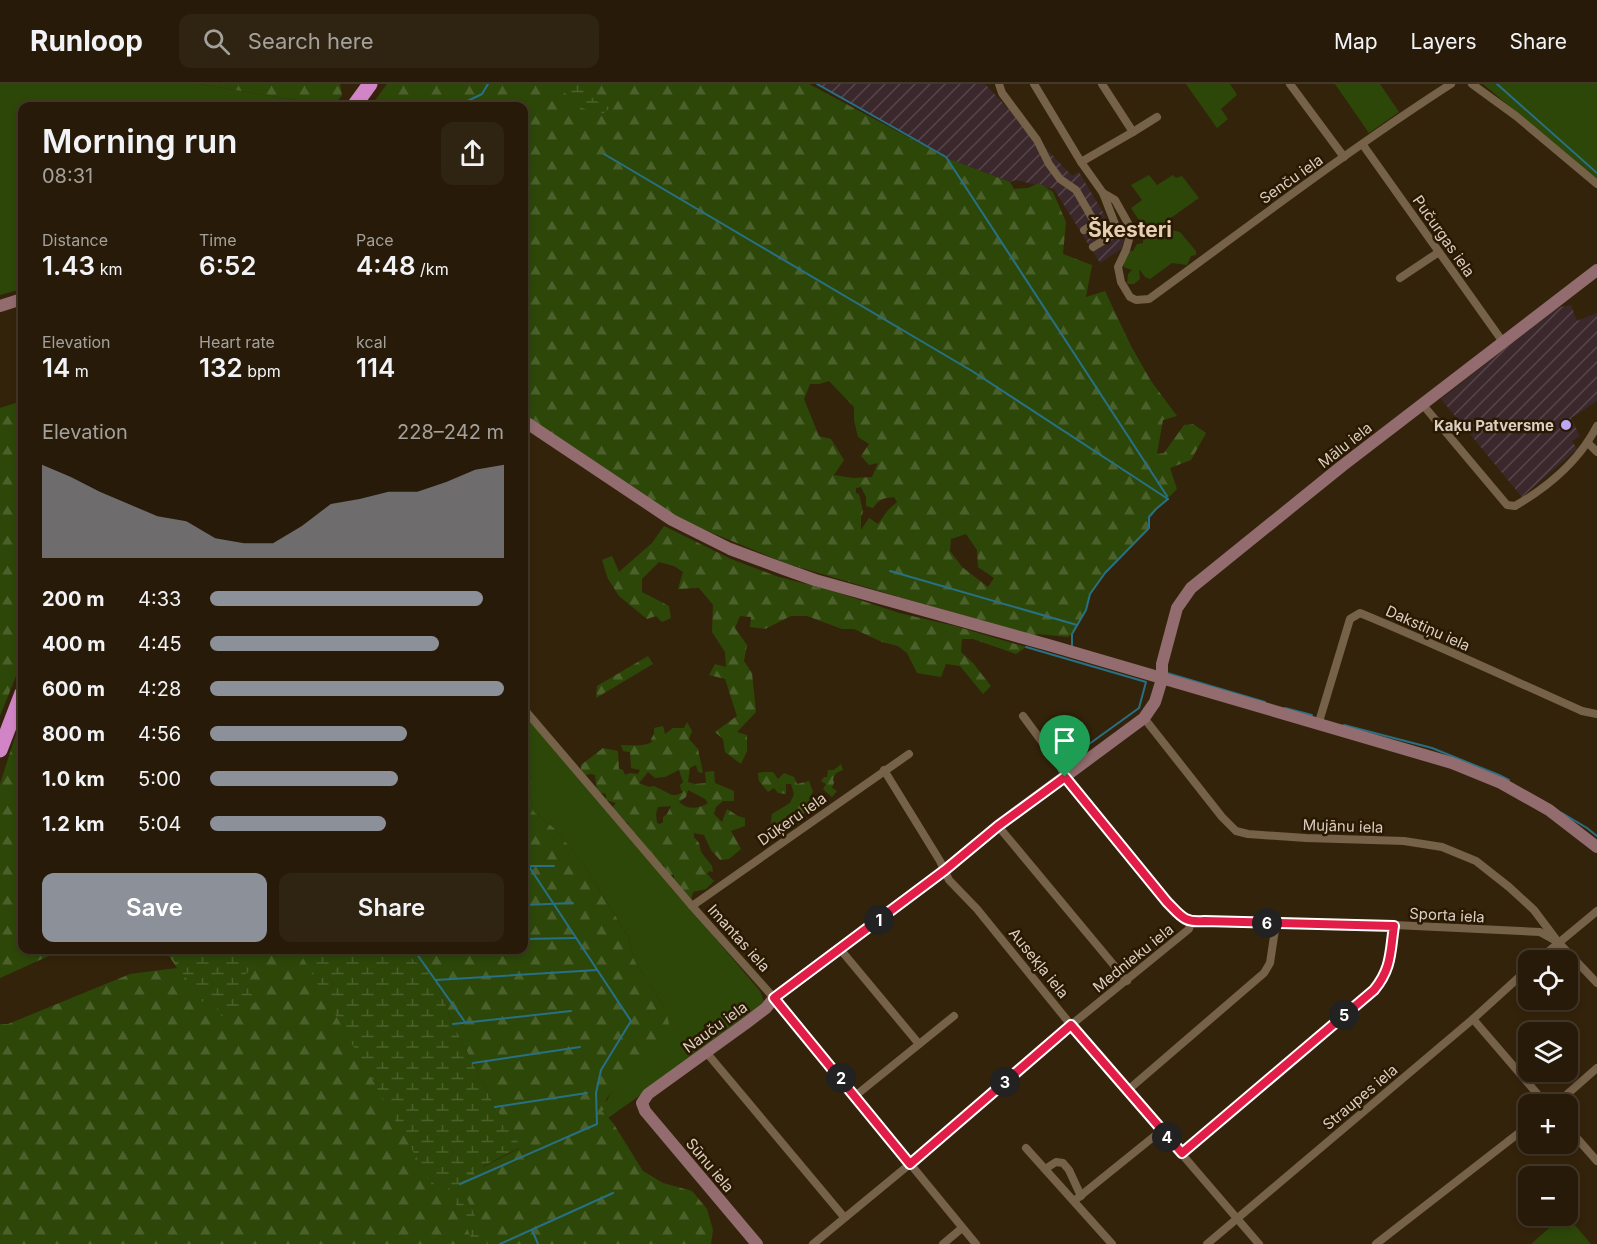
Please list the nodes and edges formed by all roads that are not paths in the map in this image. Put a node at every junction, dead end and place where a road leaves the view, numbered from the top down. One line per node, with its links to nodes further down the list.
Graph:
1 (370, 84): 8 (highway)
2 (999, 84): 16 (street)
3 (1034, 84): 13 (street)
4 (1102, 84): 10 (street)
5 (1290, 84): 12 (street)
6 (1451, 84): 11 (street, Senču iela)
7 (1472, 84): 14 (street)
8 (357, 102)
9 (1157, 117): 10 (street)
10 (1133, 132): 13 (street)
11 (1363, 145): 12 (street, Senču iela); 18 (street, Pučurgas iela)
12 (1344, 158): 15 (street, Senču iela)
13 (1081, 162): 15 (street)
14 (1597, 184)
15 (1103, 193): 17 (street)
16 (1084, 230)
17 (1093, 247)
18 (1439, 252): 20 (street); 23 (street, Pučurgas iela)
19 (1596, 272): 23 (street, Mālu iela)
20 (1400, 278)
21 (18, 300): 22 (street)
22 (0, 306)
23 (1503, 342): 24 (street, Mālu iela)
24 (1423, 405): 27 (street); 29 (street, Mālu iela)
25 (528, 424): 29 (street)
26 (1597, 426): 27 (street)
27 (1588, 443): 28 (street)
28 (1597, 452)
29 (1162, 680): 34 (street, Nauču iela); 35 (street)
30 (18, 703): 36 (highway)
31 (528, 714): 43 (street, Imantas iela)
32 (1597, 714): 35 (street, Dakstiņu iela)
33 (1023, 716): 39 (street)
34 (1144, 718): 39 (street, Nauču iela); 48 (street, Mujānu iela)
35 (1318, 725): 41 (street)
36 (0, 750)
37 (909, 753): 38 (street, Dūķeru iela)
38 (884, 770): 42 (street, Ausekļa iela); 43 (street, Dūķeru iela)
39 (1065, 777): 40 (street, Nauču iela); 45 (street)
40 (998, 826): 42 (street, Nauču iela); 52 (street)
41 (1597, 847)
42 (945, 870): 49 (street, Nauču iela); 57 (street, Ausekļa iela)
43 (692, 906): 54 (street, Imantas iela)
44 (1597, 911): 48 (street)
45 (1191, 922): 46 (street, Sporta iela); 52 (street, Mednieku iela)
46 (1276, 923): 47 (street, Sporta iela); 61 (street)
47 (1394, 926): 48 (street, Sporta iela); 70 (street)
48 (1558, 942): 50 (street); 53 (street, Mujānu iela)
49 (840, 949): 54 (street, Nauču iela); 58 (street)
50 (1549, 950)
51 (1518, 978): 56 (street, Straupes iela)
52 (1127, 981): 57 (street, Mednieku iela)
53 (1597, 983)
54 (774, 998): 59 (street, Nauču iela); 64 (street, Imantas iela)
55 (954, 1017): 58 (street)
56 (1473, 1019): 62 (street); 76 (street, Straupes iela)
57 (1071, 1025): 61 (street, Ausekļa iela); 72 (street, Mednieku iela)
58 (919, 1044): 64 (street)
59 (706, 1052): 65 (street, Nauču iela); 75 (street)
60 (1597, 1068): 63 (street)
61 (1128, 1090): 66 (street, Ausekļa iela)
62 (1537, 1094)
63 (1567, 1094)
64 (855, 1096): 72 (street, Imantas iela)
65 (642, 1103): 78 (street, Sūnu iela)
66 (1161, 1130): 70 (street, Ausekļa iela); 74 (street)
67 (1518, 1134): 85 (street)
68 (1578, 1139): 71 (street)
69 (1026, 1148): 73 (street)
70 (1182, 1153): 76 (street, Ausekļa iela)
71 (1597, 1161)
72 (910, 1164): 75 (street, Mednieku iela); 77 (street, Imantas iela)
73 (1046, 1169): 74 (street); 74 (street)
74 (1078, 1198): 82 (street)
75 (844, 1217): 79 (street, Mednieku iela)
76 (1237, 1220): 83 (street, Straupes iela); 84 (street, Ausekļa iela)
77 (962, 1228): 80 (street); 81 (street, Imantas iela)
78 (757, 1244)
79 (813, 1244)
80 (943, 1244)
81 (976, 1244)
82 (1112, 1244)
83 (1207, 1244)
84 (1259, 1244)
85 (1376, 1244)

